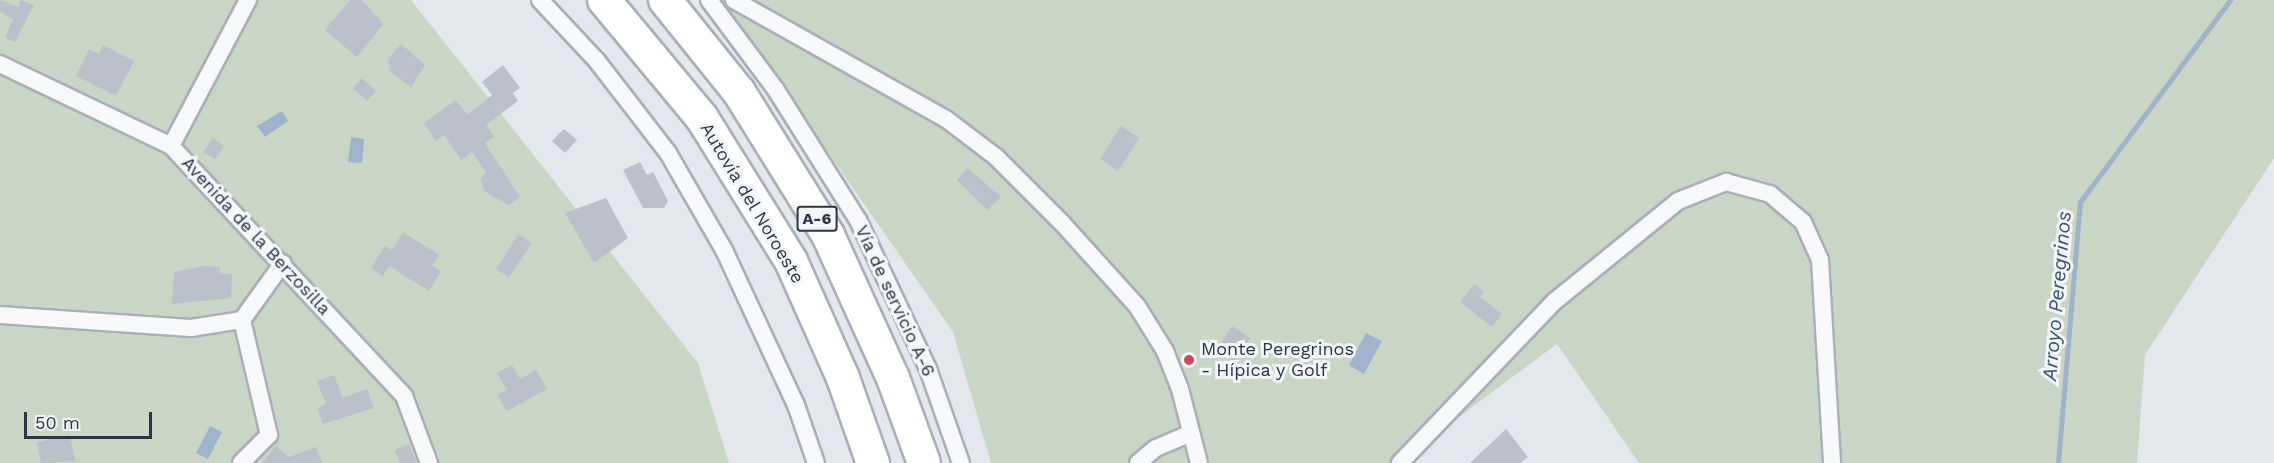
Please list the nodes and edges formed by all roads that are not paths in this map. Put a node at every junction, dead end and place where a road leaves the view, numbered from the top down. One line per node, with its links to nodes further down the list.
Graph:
1 (248, 0): 8 (street, Avenida de la Berzosilla)
2 (540, 0): 16 (street)
3 (604, 0): 12 (highway, Autovía del Noroeste / A-6)
4 (665, 0): 19 (highway, A-6)
5 (709, 0): 20 (street, Vía de servicio A-6)
6 (734, 0): 13 (street)
7 (0, 64): 8 (street)
8 (171, 146): 9 (street, Avenida de la Berzosilla)
9 (283, 263): 11 (street); 15 (street, Avenida de la Berzosilla)
10 (0, 315): 11 (street)
11 (242, 320): 14 (street)
12 (863, 432): 17 (highway); 18 (highway, Autovía del Noroeste / A-6)
13 (1191, 433): 21 (street); 22 (street)
14 (241, 463)
15 (429, 463)
16 (816, 463)
17 (864, 463)
18 (873, 463)
19 (924, 463)
20 (961, 463)
21 (1138, 463)
22 (1199, 463)
23 (1400, 463): 24 (street)
24 (1832, 463)

